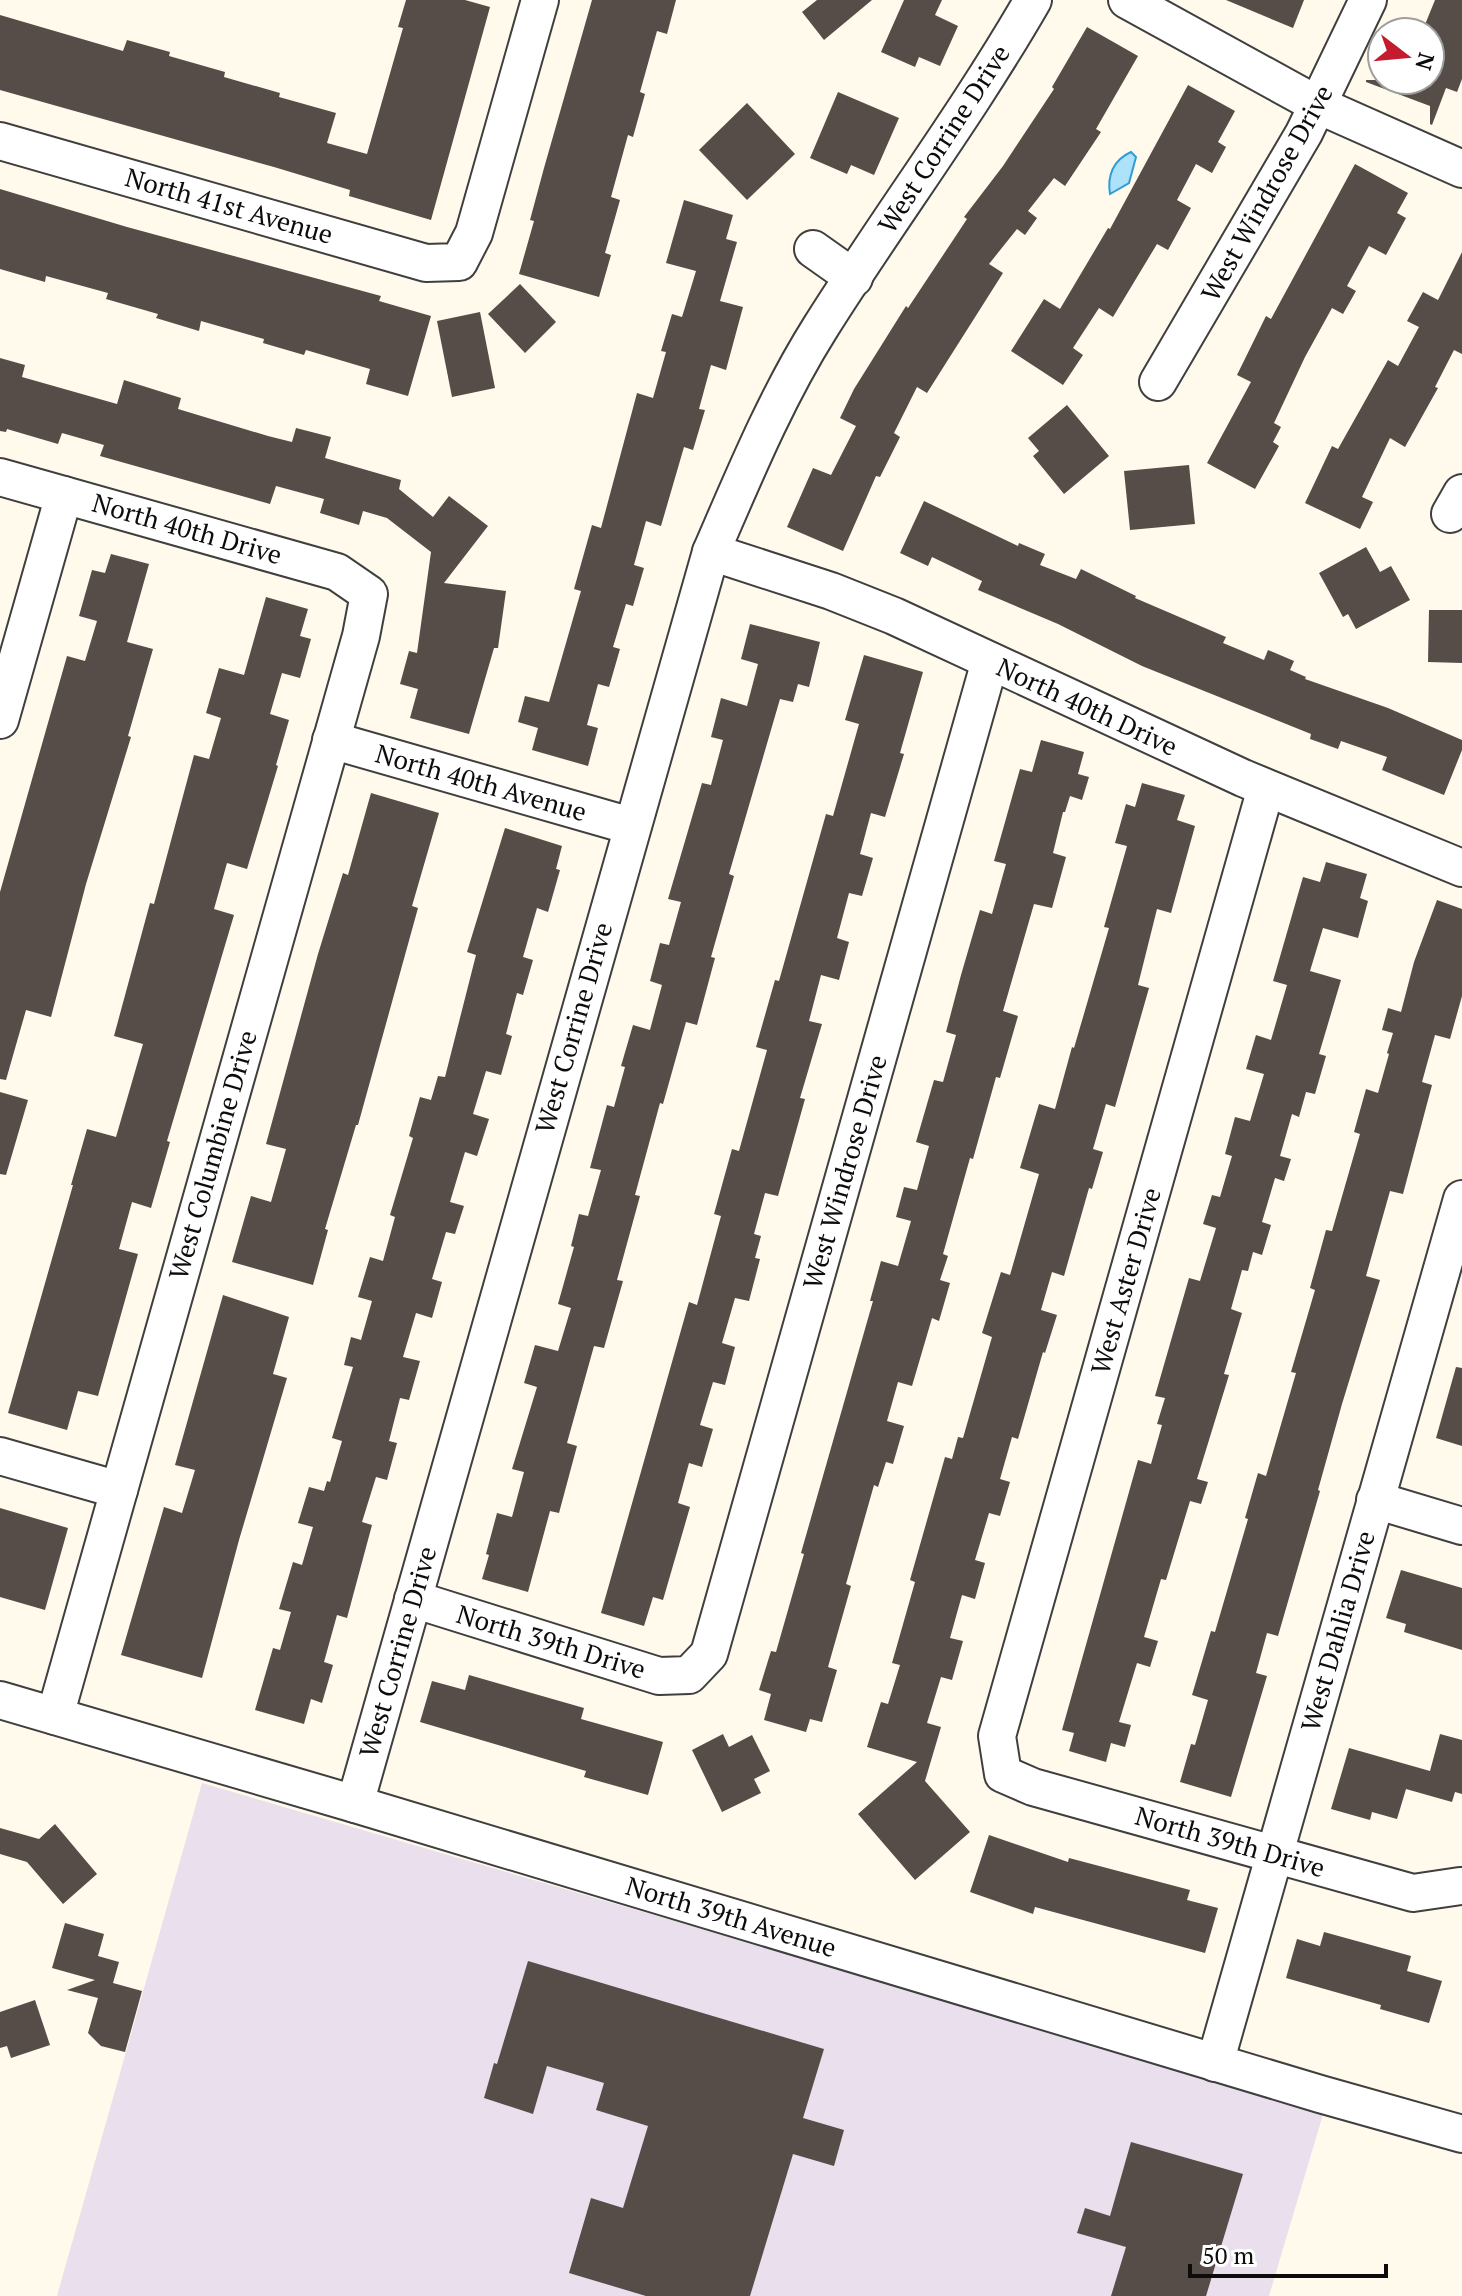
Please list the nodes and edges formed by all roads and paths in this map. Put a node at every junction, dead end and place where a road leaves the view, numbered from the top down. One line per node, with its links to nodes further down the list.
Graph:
1 (540, 0): 6 (street, North 41st Avenue)
2 (1033, 0): 9 (street, West Corrine Drive)
3 (1127, 0): 5 (street)
4 (1368, 0): 5 (street, West Windrose Drive)
5 (1318, 105): 7 (street); 10 (street, West Windrose Drive)
6 (0, 141)
7 (1462, 169)
8 (813, 249): 9 (street)
9 (854, 278): 13 (street, West Corrine Drive)
10 (1158, 382)
11 (0, 477): 12 (street, North 40th Drive)
12 (64, 495): 14 (street, North 40th Drive); 16 (street)
13 (711, 552): 15 (street, North 40th Drive); 19 (street, West Corrine Drive)
14 (369, 594): 17 (street, West Columbine Drive)
15 (990, 661): 18 (street, North 40th Drive); 27 (street, West Windrose Drive)
16 (0, 720)
17 (331, 740): 19 (street, North 40th Avenue); 23 (street, West Columbine Drive)
18 (1266, 788): 20 (street, North 40th Drive); 30 (street, West Aster Drive)
19 (631, 826): 26 (street, West Corrine Drive)
20 (1462, 868)
21 (1462, 1199): 24 (street, West Dahlia Drive)
22 (0, 1456): 23 (street)
23 (119, 1490): 29 (street, West Columbine Drive)
24 (1375, 1500): 25 (street); 32 (street, West Dahlia Drive)
25 (1462, 1526)
26 (413, 1599): 27 (street, North 39th Drive); 31 (street, West Corrine Drive)
27 (689, 1675)
28 (0, 1700): 29 (street, North 39th Avenue)
29 (55, 1716): 31 (street, North 39th Avenue)
30 (1003, 1774): 32 (street, North 39th Drive)
31 (355, 1804): 34 (street, North 39th Avenue)
32 (1275, 1855): 33 (street, North 39th Drive); 34 (street, West Dahlia Drive)
33 (1460, 1886)
34 (1215, 2063): 35 (street, North 39th Avenue)
35 (1462, 2134)

